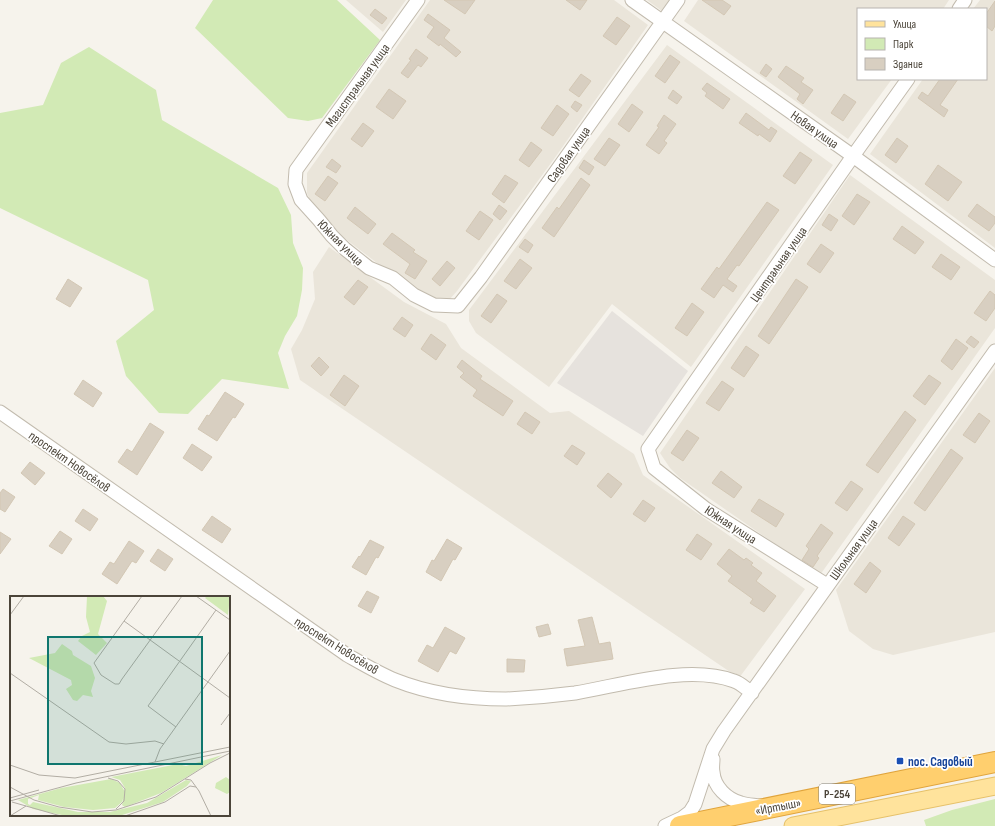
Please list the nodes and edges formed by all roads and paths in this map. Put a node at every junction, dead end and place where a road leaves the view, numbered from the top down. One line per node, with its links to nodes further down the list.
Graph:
1 (418, 0): 7 (street, Магистральная улица)
2 (632, 0): 4 (street, Новая улица)
3 (678, 0): 4 (street, Садовая улица)
4 (662, 22): 6 (street, Новая улица); 9 (street, Садовая улица)
5 (907, 80): 6 (street, Центральная улица)
6 (853, 156): 8 (street, Новая улица); 12 (street, Центральная улица)
7 (296, 170): 9 (street, Южная улица)
8 (995, 260)
9 (458, 306)
10 (995, 351): 13 (street, Школьная улица)
11 (0, 412): 14 (street, проспект Новосёлов)
12 (648, 449): 13 (street, Южная улица)
13 (827, 585): 14 (street, Школьная улица)
14 (752, 693): 15 (street, Школьная улица)
15 (713, 749): 18 (street); 19 (street, Школьная улица)
16 (995, 762): 18 (highway, «Иртыш» / Р-254)
17 (995, 786): 21 (main road)
18 (769, 807): 20 (highway, «Иртыш» / Р-254)
19 (665, 826)
20 (680, 826)
21 (792, 826)

